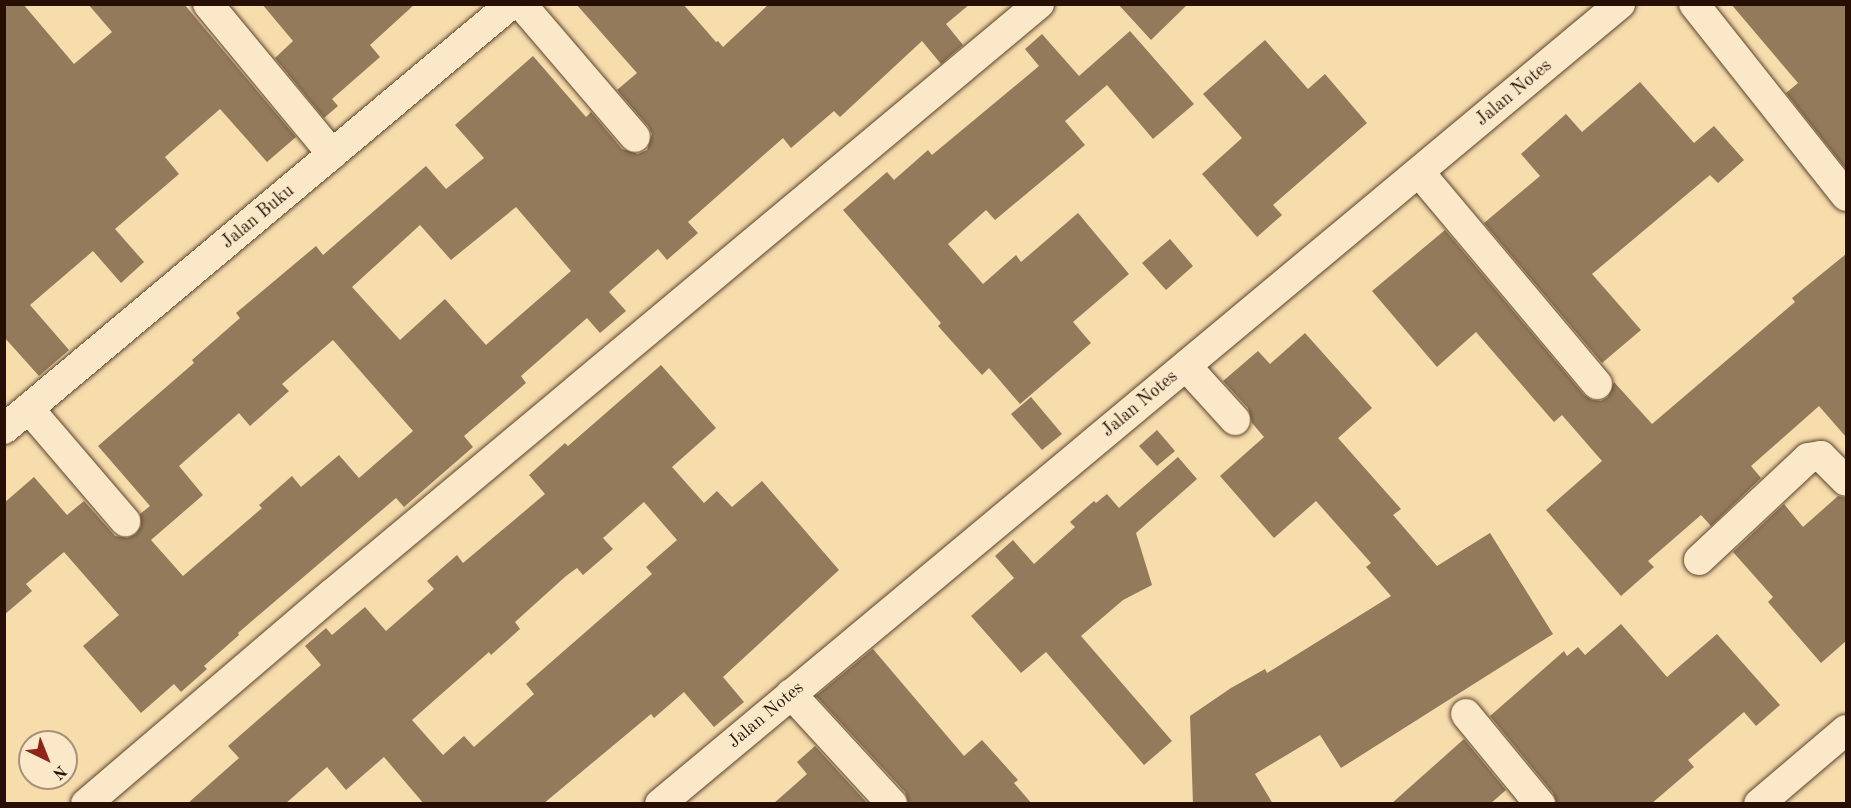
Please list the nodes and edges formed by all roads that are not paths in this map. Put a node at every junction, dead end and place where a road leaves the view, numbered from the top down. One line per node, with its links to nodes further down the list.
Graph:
1 (208, 4): 8 (street)
2 (511, 4): 8 (street, Jalan Buku)
3 (521, 4): 7 (street)
4 (1039, 4): 22 (street)
5 (1620, 4): 9 (street, Jalan Notes)
6 (1694, 4): 10 (street)
7 (635, 137)
8 (332, 154): 13 (street, Jalan Buku)
9 (1419, 172): 11 (street, Jalan Notes); 12 (street)
10 (1846, 196)
11 (1186, 366): 14 (street); 19 (street, Jalan Notes)
12 (1597, 384)
13 (29, 409): 15 (street, Jalan Buku); 17 (street)
14 (1235, 420)
15 (4, 429)
16 (1846, 481): 18 (street)
17 (125, 521)
18 (1699, 560)
19 (791, 694): 23 (street, Jalan Notes); 24 (street)
20 (1466, 714): 25 (street)
21 (1846, 730): 26 (street)
22 (86, 804)
23 (660, 804)
24 (892, 804)
25 (1540, 804)
26 (1759, 804)

